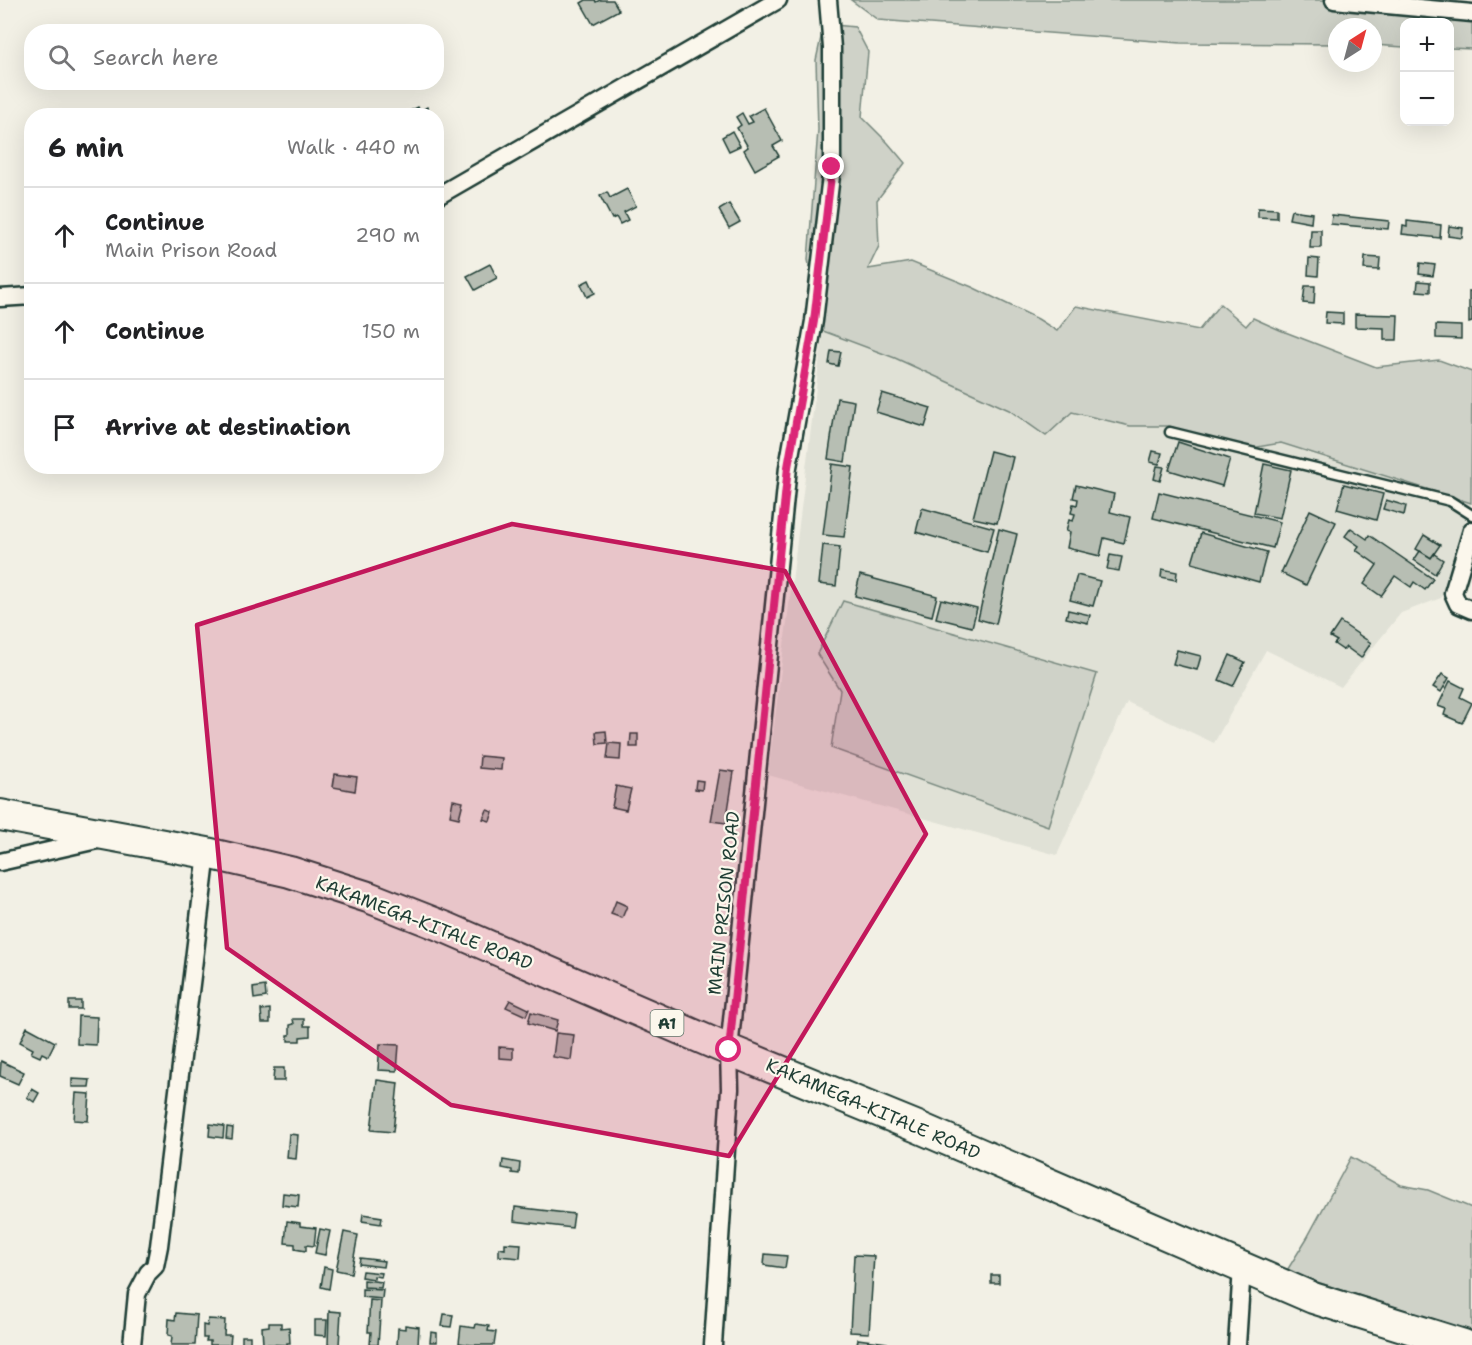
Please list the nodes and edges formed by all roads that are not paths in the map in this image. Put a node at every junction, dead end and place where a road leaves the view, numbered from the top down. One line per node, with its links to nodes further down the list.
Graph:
1 (778, 0): 5 (street)
2 (828, 0): 16 (street, MAIN PRISON ROAD)
3 (1334, 0): 4 (street)
4 (1472, 13)
5 (444, 191)
6 (24, 297): 7 (street)
7 (0, 298)
8 (1170, 432): 9 (lane)
9 (1472, 516): 10 (street)
10 (1472, 529): 11 (street)
11 (1472, 610)
12 (0, 815): 13 (highway, KAKAMEGA-KITALE ROAD / A1)
13 (112, 836): 14 (highway, KAKAMEGA-KITALE ROAD / A1); 15 (street)
14 (207, 853): 16 (highway, KAKAMEGA-KITALE ROAD / A1); 19 (street)
15 (0, 862)
16 (729, 1050): 17 (highway, KAKAMEGA-KITALE ROAD / A1); 20 (street, MAIN PRISON ROAD)
17 (1242, 1267): 18 (highway, KAKAMEGA-KITALE ROAD / A1); 21 (street)
18 (1313, 1298): 22 (highway); 23 (highway, KAKAMEGA-KITALE ROAD / A1)
19 (132, 1345)
20 (713, 1345)
21 (1237, 1345)
22 (1420, 1345)
23 (1464, 1345)

